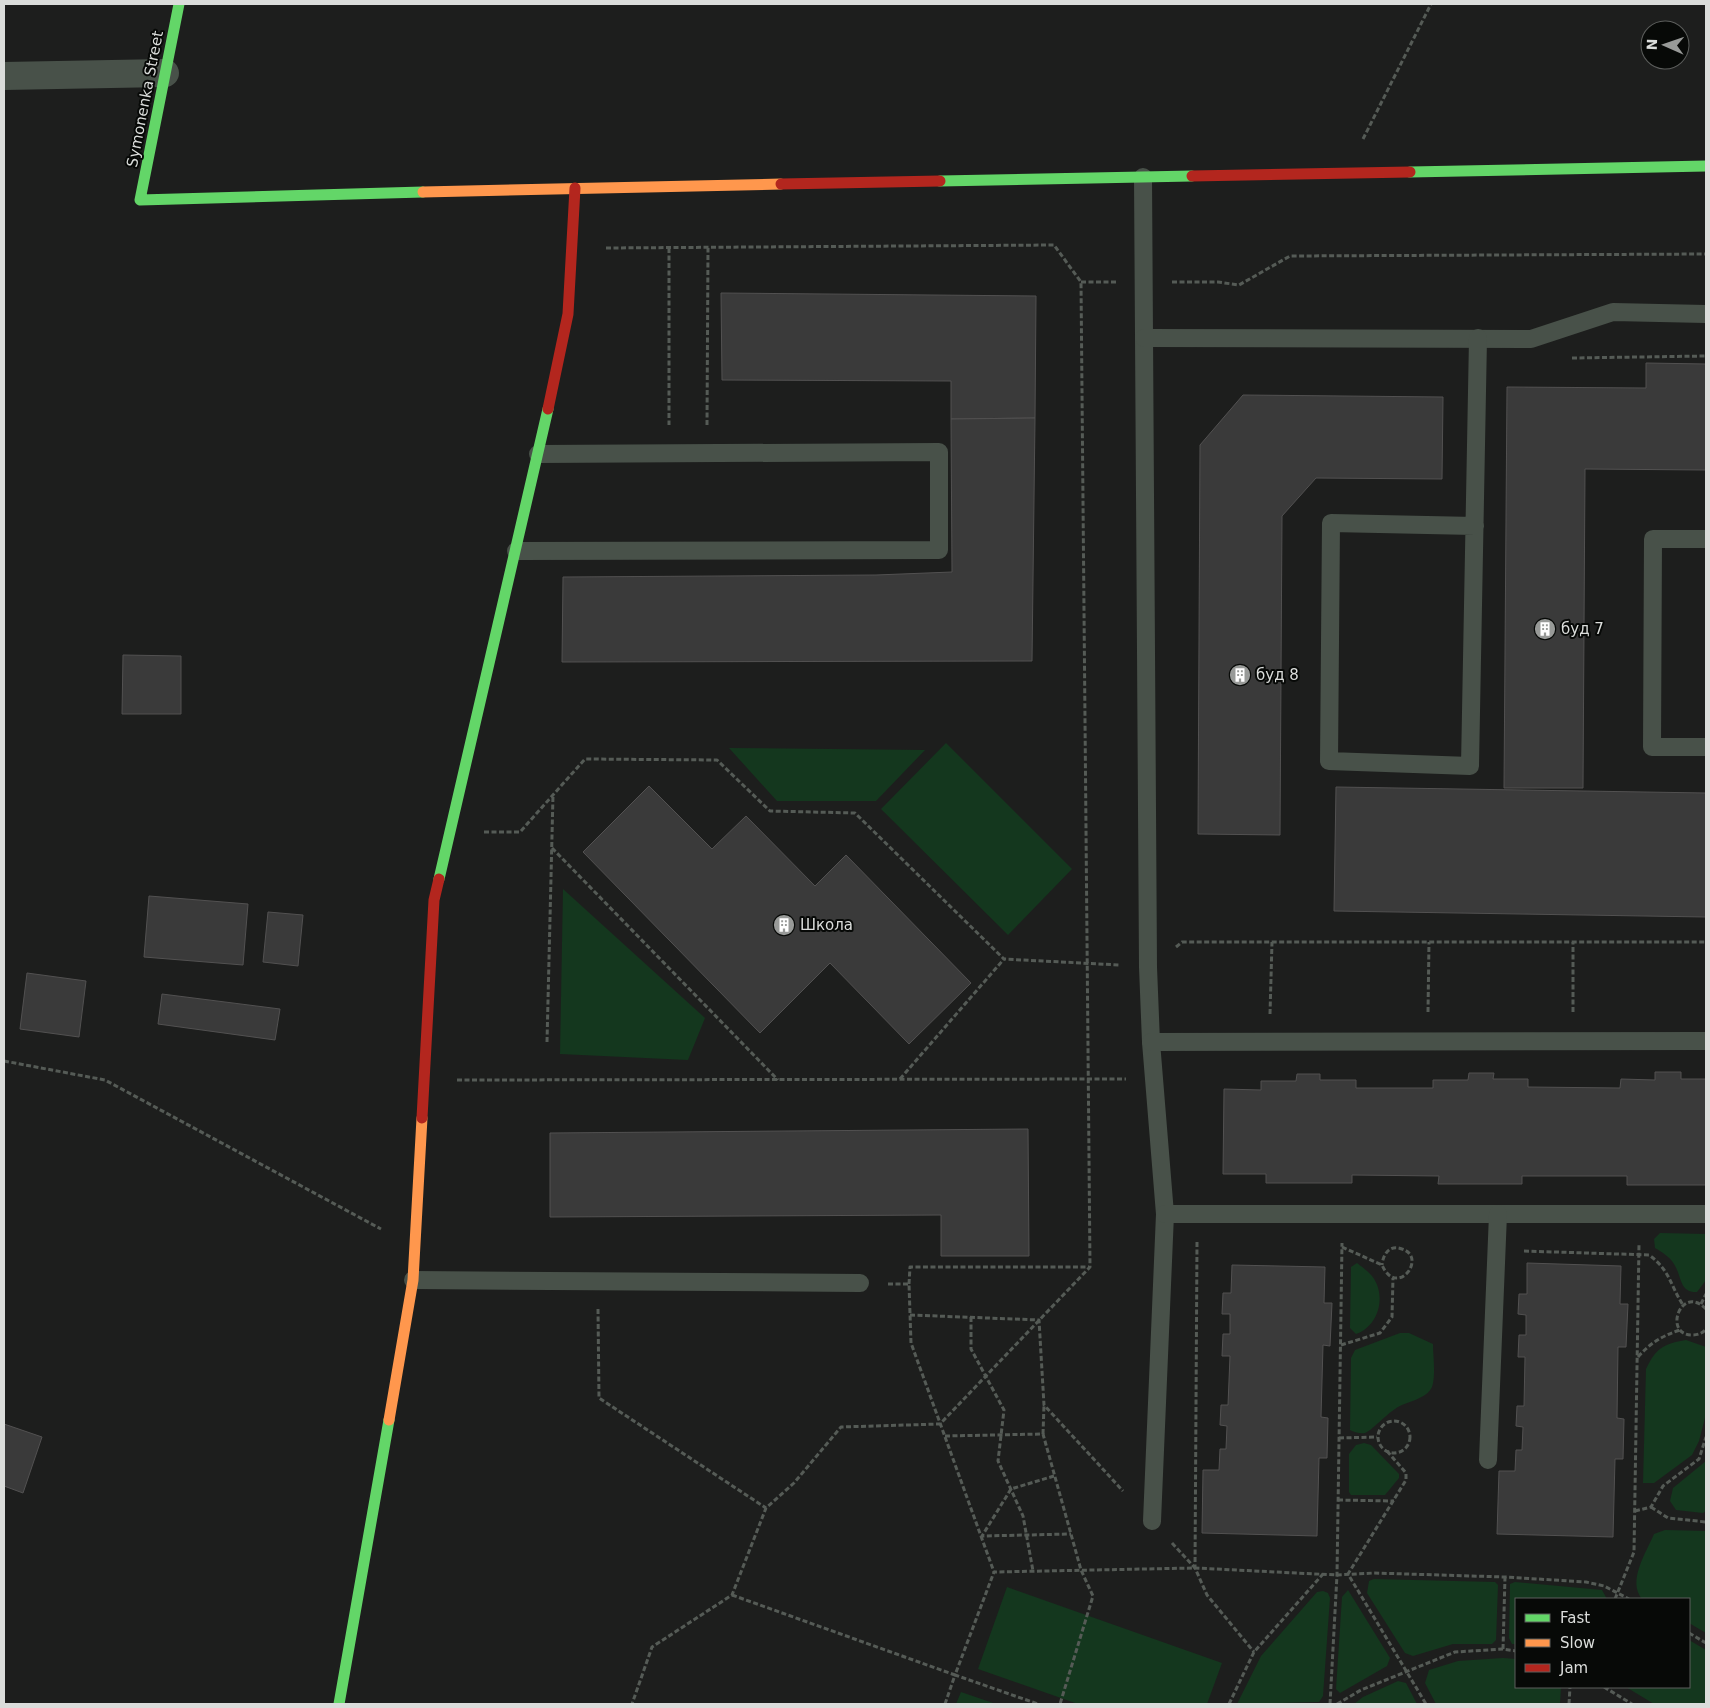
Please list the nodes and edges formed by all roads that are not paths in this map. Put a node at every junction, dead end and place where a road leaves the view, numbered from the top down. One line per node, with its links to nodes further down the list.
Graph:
1 (179, 4): 2 (street, Symonenka Street)
2 (165, 73): 3 (street); 6 (street, Symonenka Street)
3 (4, 76)
4 (1706, 166): 5 (street)
5 (1144, 177): 6 (street); 8 (lane)
6 (575, 188): 10 (street)
7 (1706, 314): 9 (lane)
8 (1144, 338): 9 (lane); 16 (lane)
9 (1478, 338): 11 (lane)
10 (538, 454): 13 (street); 13 (lane)
11 (1475, 526): 11 (lane)
12 (1706, 539): 14 (lane)
13 (516, 551): 20 (street)
14 (1706, 747)
15 (1706, 1041): 16 (lane)
16 (1151, 1042): 17 (lane)
17 (1164, 1214): 18 (lane); 23 (lane)
18 (1498, 1214): 19 (lane); 22 (lane)
19 (1706, 1214)
20 (413, 1280): 21 (lane); 24 (street)
21 (860, 1283)
22 (1488, 1460)
23 (1152, 1521)
24 (339, 1704)

